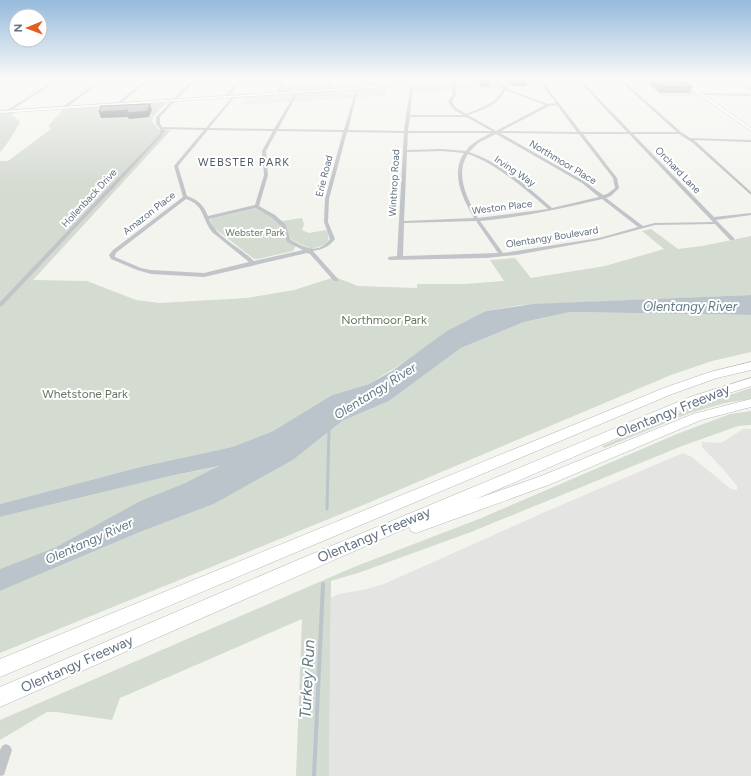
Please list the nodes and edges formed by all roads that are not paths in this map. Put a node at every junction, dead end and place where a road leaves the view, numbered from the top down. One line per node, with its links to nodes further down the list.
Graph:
1 (161, 114): 13 (street)
2 (218, 114): 14 (street, Amazon Place)
3 (284, 114): 15 (street)
4 (349, 114): 17 (street, Erie Road)
5 (470, 114): 12 (street)
6 (530, 114): 19 (street)
7 (565, 114): 20 (street)
8 (612, 114): 21 (street, Orchard Lane)
9 (659, 114): 22 (street)
10 (729, 114): 16 (main road)
11 (407, 116): 12 (street); 18 (street, Winthrop Road)
12 (466, 116): 19 (street, Northmoor Place)
13 (163, 128): 14 (street); 47 (street, Hollenback Drive)
14 (206, 129): 15 (street); 28 (street, Amazon Place)
15 (275, 130): 17 (street); 30 (street)
16 (751, 130)
17 (344, 131): 18 (street); 40 (street, Erie Road)
18 (406, 132): 19 (street); 25 (street, Winthrop Road)
19 (495, 132): 20 (street); 26 (street); 29 (street, Northmoor Place)
20 (580, 133): 21 (street); 29 (street)
21 (630, 133): 22 (street); 35 (street, Orchard Lane)
22 (680, 133): 23 (street)
23 (691, 139): 24 (street); 27 (street)
24 (751, 141)
25 (405, 151): 26 (street); 36 (street, Winthrop Road)
26 (466, 152): 31 (street, Irving Way); 34 (street)
27 (751, 194)
28 (185, 197): 33 (street); 45 (street, Amazon Place)
29 (603, 197): 31 (street, Weston Place); 37 (street, Northmoor Place)
30 (257, 206): 33 (street); 39 (street)
31 (551, 210): 34 (street, Weston Place)
32 (751, 214): 35 (street, Olentangy Boulevard)
33 (207, 218): 45 (street)
34 (477, 220): 36 (street, Weston Place); 42 (street)
35 (714, 221): 37 (street, Olentangy Boulevard); 38 (street, Orchard Lane)
36 (401, 222): 44 (street, Winthrop Road)
37 (641, 227): 42 (street, Olentangy Boulevard)
38 (732, 239)
39 (299, 246): 40 (street); 41 (street)
40 (309, 251): 41 (street); 46 (street)
41 (294, 253): 45 (street)
42 (500, 254): 44 (street, Olentangy Boulevard)
43 (390, 258): 44 (street, Olentangy Boulevard)
44 (400, 258)
45 (253, 263)
46 (336, 280)
47 (0, 305)
48 (751, 358): 50 (highway)
49 (751, 366): 50 (highway, Olentangy Freeway)
50 (714, 375): 54 (highway, Olentangy Freeway)
51 (751, 382): 53 (highway, Olentangy Freeway)
52 (751, 403): 53 (highway)
53 (306, 564): 55 (highway, Olentangy Freeway)
54 (0, 668)
55 (0, 697)
56 (6, 750): 57 (street)
57 (0, 771)

